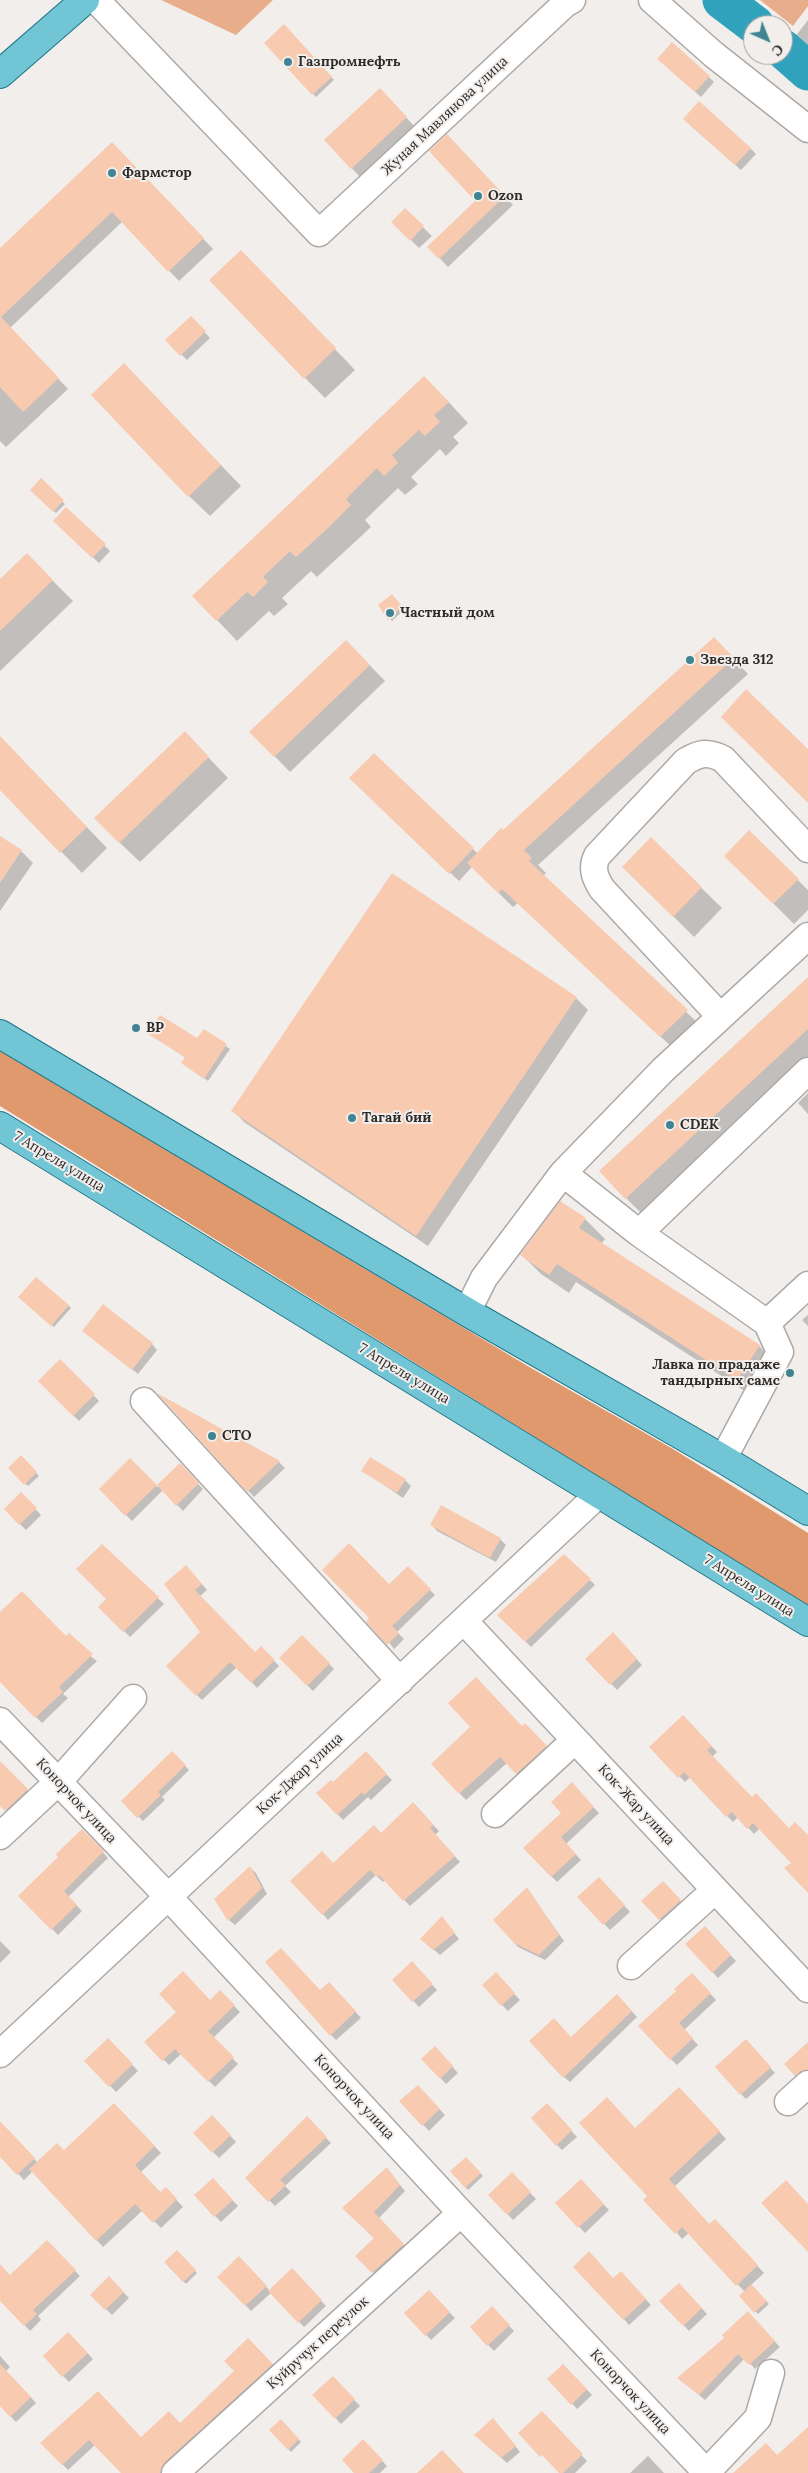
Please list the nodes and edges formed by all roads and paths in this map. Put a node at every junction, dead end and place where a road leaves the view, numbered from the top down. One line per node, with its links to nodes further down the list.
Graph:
1 (85, 0): 5 (main road)
2 (96, 0): 3 (street, Жуная Мавлянова улица)
3 (572, 0)
4 (652, 0): 6 (street)
5 (0, 74)
6 (808, 129)
7 (808, 849): 9 (street)
8 (808, 936): 9 (street)
9 (720, 1016): 13 (street)
10 (0, 1034): 16 (main road)
11 (808, 1071): 14 (street)
12 (0, 1126): 20 (main road, 7 Апреля улица)
13 (563, 1172): 14 (street); 16 (street)
14 (639, 1233): 17 (street)
15 (808, 1286): 17 (street)
16 (467, 1312): 19 (main road)
17 (766, 1323): 19 (street)
18 (144, 1401): 24 (street)
19 (723, 1459): 21 (main road)
20 (600, 1493): 22 (street, Кок-Джар улица); 23 (main road, 7 Апреля улица)
21 (806, 1506)
22 (464, 1621): 24 (street, Кок-Джар улица); 27 (street, Кок-Жар улица)
23 (808, 1622)
24 (400, 1681): 32 (street, Кок-Джар улица)
25 (133, 1698): 28 (street)
26 (0, 1721): 28 (street, Конорчок улица)
27 (575, 1740): 29 (street); 31 (street, Кок-Жар улица)
28 (58, 1782): 30 (street); 32 (street, Конорчок улица)
29 (496, 1814)
30 (0, 1836)
31 (715, 1890): 33 (street); 34 (street, Кок-Жар улица)
32 (168, 1898): 35 (street, Кок-Джар улица); 38 (street, Конорчок улица)
33 (631, 1966)
34 (808, 1989)
35 (0, 2054)
36 (808, 2084): 37 (street)
37 (788, 2102)
38 (461, 2213): 40 (street, Конорчок улица); 41 (street, Куйручук переулок)
39 (771, 2373): 40 (street)
40 (697, 2470)
41 (175, 2473)

